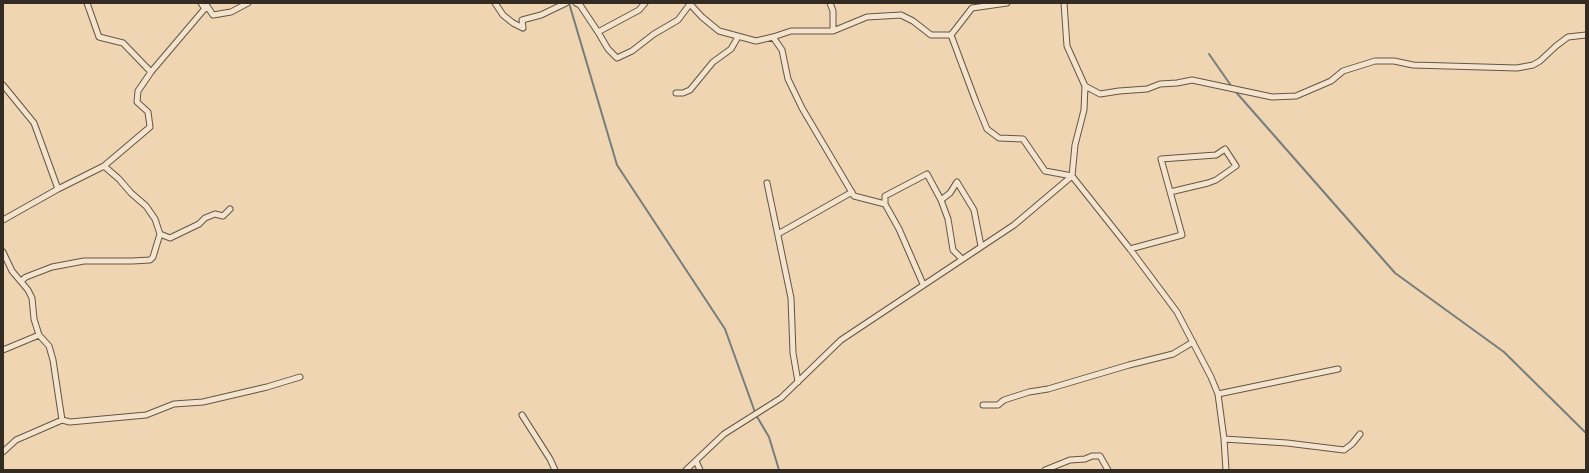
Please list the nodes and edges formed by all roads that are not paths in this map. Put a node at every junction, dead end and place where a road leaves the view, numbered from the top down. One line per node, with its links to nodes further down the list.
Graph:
1 (87, 3): 19 (street)
2 (201, 3): 12 (street)
3 (248, 3): 12 (street)
4 (495, 3): 5 (street)
5 (566, 3)
6 (576, 3): 14 (street)
7 (646, 3): 14 (street)
8 (830, 3): 13 (street)
9 (1007, 3): 15 (street)
10 (1064, 3): 21 (street)
11 (690, 4): 14 (street); 17 (street)
12 (205, 9): 19 (street)
13 (833, 31): 15 (street); 18 (street)
14 (598, 32)
15 (951, 35): 24 (street)
16 (1586, 35): 21 (street)
17 (738, 37): 18 (street); 22 (street)
18 (774, 37): 27 (street)
19 (151, 72): 23 (street)
20 (3, 85): 26 (street)
21 (1085, 86): 24 (street)
22 (676, 93)
23 (104, 166): 26 (street); 33 (street)
24 (1072, 176): 35 (street); 36 (street)
25 (767, 183): 34 (street)
26 (58, 189): 32 (street)
27 (852, 192): 30 (street); 34 (street)
28 (1170, 192): 28 (street); 36 (street)
29 (941, 200): 30 (street); 35 (street); 38 (street)
30 (885, 204): 40 (street)
31 (230, 209): 33 (street)
32 (3, 220)
33 (160, 234): 39 (street)
34 (778, 234): 46 (street)
35 (981, 246): 38 (street)
36 (1130, 249): 42 (street)
37 (3, 252): 39 (street)
38 (962, 259): 40 (street)
39 (21, 281): 41 (street)
40 (923, 284): 46 (street)
41 (39, 335): 43 (street); 50 (street)
42 (1193, 342): 47 (street); 48 (street)
43 (3, 350)
44 (1338, 368): 47 (street)
45 (300, 377): 50 (street)
46 (798, 382): 54 (street)
47 (1218, 394): 52 (street)
48 (983, 405)
49 (522, 415): 55 (street)
50 (62, 420): 53 (street)
51 (1360, 434): 52 (street)
52 (1224, 439): 60 (street)
53 (3, 452)
54 (696, 461): 56 (street); 57 (street)
55 (555, 470)
56 (686, 470)
57 (700, 470)
58 (1045, 470): 59 (street)
59 (1108, 470)
60 (1226, 470)

